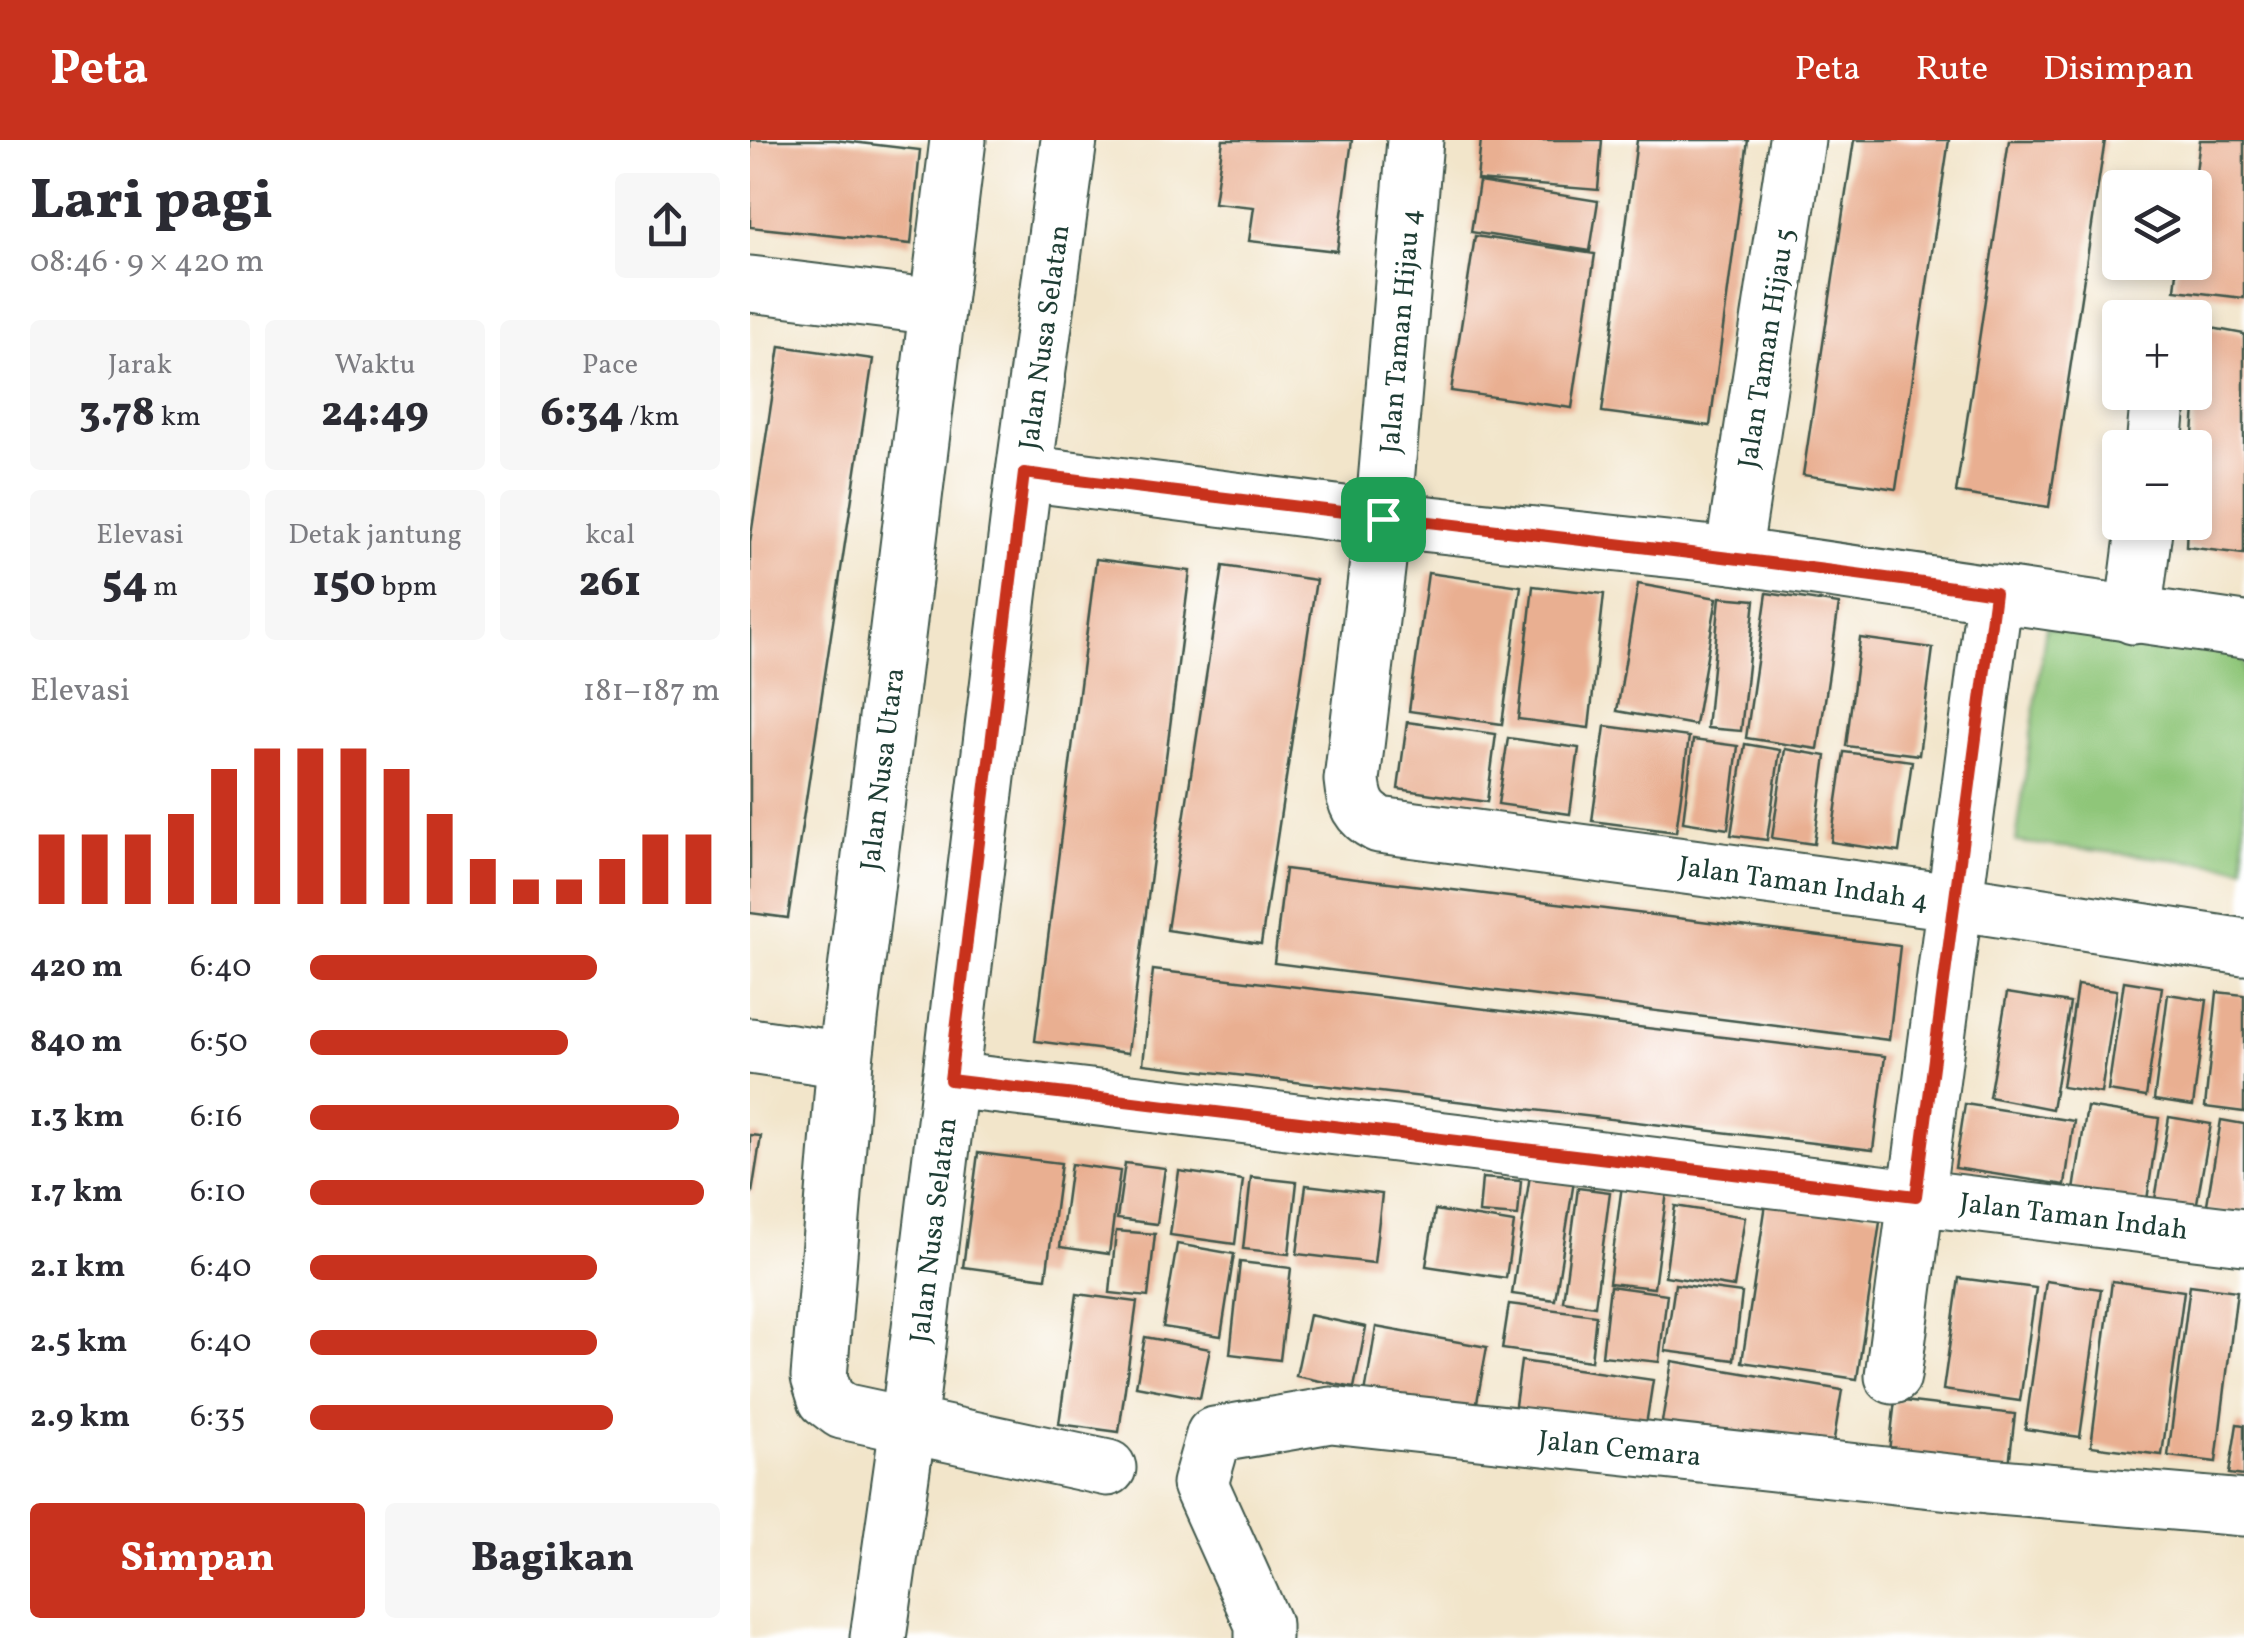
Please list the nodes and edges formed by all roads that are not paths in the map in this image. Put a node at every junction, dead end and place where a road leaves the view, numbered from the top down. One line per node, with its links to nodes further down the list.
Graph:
1 (958, 140): 6 (street, Jalan Nusa Utara)
2 (1069, 140): 7 (street, Jalan Nusa Selatan)
3 (1415, 140): 8 (street, Jalan Taman Hijau 4)
4 (1797, 140): 10 (street, Jalan Taman Hijau 5)
5 (750, 284): 6 (street)
6 (938, 307): 18 (street, Jalan Nusa Utara)
7 (1024, 473): 8 (street); 19 (street, Jalan Nusa Selatan)
8 (1383, 519): 10 (street); 14 (street, Jalan Taman Hijau 4)
9 (2142, 540): 12 (street)
10 (1733, 556): 11 (street)
11 (1995, 593): 12 (street); 15 (street)
12 (2133, 616): 13 (street)
13 (2244, 630)
14 (1364, 817): 15 (street, Jalan Taman Indah 4)
15 (1953, 902): 16 (street, Jalan Taman Indah 4); 20 (street)
16 (2244, 947)
17 (750, 1046): 18 (street)
18 (845, 1060): 23 (street, Jalan Nusa Utara)
19 (950, 1080): 20 (street, Jalan Taman Indah); 23 (street, Jalan Nusa Selatan)
20 (1916, 1196): 21 (street, Jalan Taman Indah); 22 (street)
21 (2244, 1236)
22 (1892, 1376)
23 (908, 1426): 24 (street); 26 (street, Jalan Nusa Selatan)
24 (1108, 1468)
25 (2244, 1508): 27 (street, Jalan Cemara)
26 (878, 1638)
27 (1263, 1638)

